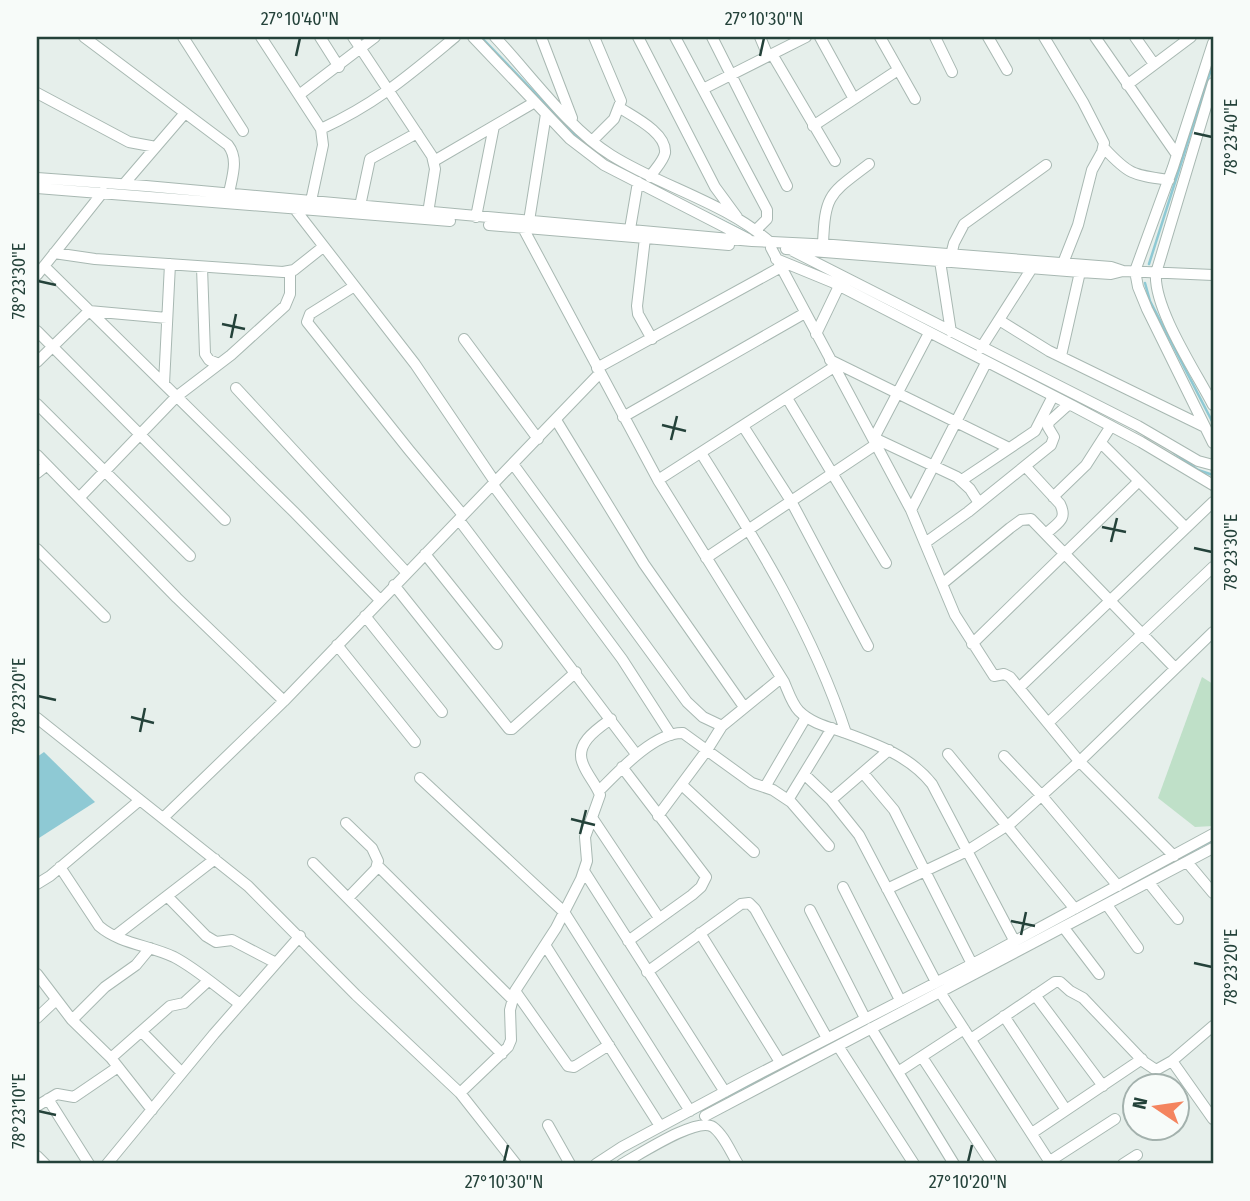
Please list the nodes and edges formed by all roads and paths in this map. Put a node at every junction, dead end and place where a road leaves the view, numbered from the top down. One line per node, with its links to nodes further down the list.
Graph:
1 (84, 37): 44 (street)
2 (183, 37): 50 (street)
3 (261, 37): 39 (street)
4 (320, 37): 29 (street)
5 (353, 37): 26 (street)
6 (375, 37): 26 (street)
7 (455, 37): 37 (street)
8 (473, 37): 42 (street)
9 (495, 37): 46 (street)
10 (541, 37): 46 (street)
11 (594, 37): 43 (street)
12 (638, 37): 74 (street)
13 (675, 37): 36 (street)
14 (712, 37): 33 (street)
15 (760, 37): 27 (street)
16 (806, 37): 27 (street)
17 (820, 37): 40 (street)
18 (880, 37): 30 (street)
19 (935, 37): 32 (street)
20 (988, 37): 31 (street)
21 (1044, 37): 54 (street)
22 (1095, 37): 35 (street)
23 (1135, 37): 28 (street)
24 (1186, 38): 28 (street)
25 (1213, 43): 55 (street)
26 (361, 49): 29 (street); 37 (street)
27 (770, 55): 33 (street); 48 (street)
28 (1154, 64): 35 (street)
29 (339, 67): 39 (street)
30 (898, 70): 40 (street); 41 (street)
31 (1007, 70)
32 (952, 72)
33 (732, 74): 36 (street); 65 (street)
34 (1213, 83): 97 (street)
35 (1127, 85): 55 (street)
36 (703, 89): 77 (street)
37 (390, 91): 49 (street); 51 (street)
38 (37, 93): 53 (street)
39 (299, 95): 49 (street)
40 (853, 99): 48 (street)
41 (915, 99)
42 (535, 102): 45 (street); 47 (street)
43 (620, 108): 52 (street); 60 (street)
44 (185, 113): 53 (street); 68 (street)
45 (547, 114): 63 (street); 75 (street)
46 (573, 122): 52 (street)
47 (494, 126): 56 (street); 73 (street)
48 (813, 126): 57 (street)
49 (321, 129): 69 (street)
50 (243, 131)
51 (417, 133): 56 (street); 70 (street)
52 (593, 140): 60 (street)
53 (156, 147): 64 (street)
54 (1104, 148): 62 (street); 88 (street)
55 (1177, 155): 62 (street)
56 (434, 161): 72 (street)
57 (835, 161)
58 (869, 164): 80 (street)
59 (1046, 165): 85 (street)
60 (650, 177): 74 (street)
61 (37, 178): 64 (street)
62 (1169, 180): 94 (street)
63 (638, 182): 76 (street); 79 (street)
64 (124, 184): 68 (street)
65 (787, 186)
66 (37, 188): 67 (street)
67 (103, 192): 71 (street); 84 (street)
68 (229, 193): 69 (street)
69 (311, 201): 70 (street)
70 (360, 206): 72 (street)
71 (294, 208): 75 (street); 82 (street)
72 (428, 213): 73 (street)
73 (476, 217): 75 (street)
74 (740, 220): 77 (street)
75 (526, 225): 76 (street); 78 (street); 119 (street)
76 (630, 229): 79 (street)
77 (756, 230): 81 (street)
78 (645, 238): 81 (street); 111 (street)
79 (752, 241): 81 (street)
80 (823, 244): 81 (street); 85 (street)
81 (770, 245): 83 (street); 87 (street)
82 (323, 247): 95 (street); 101 (street)
83 (788, 249): 86 (street); 107 (street)
84 (54, 253): 89 (street); 90 (street)
85 (951, 255): 88 (street)
86 (940, 261): 92 (street); 107 (street)
87 (779, 263): 100 (street); 103 (street); 111 (street)
88 (1063, 263): 93 (street)
89 (170, 264): 91 (street); 104 (street)
90 (44, 266): 98 (street); 102 (street)
91 (202, 267): 95 (street); 118 (street)
92 (1032, 268): 96 (street); 105 (street)
93 (1123, 271): 94 (street); 96 (street)
94 (1135, 271): 97 (street); 134 (street)
95 (290, 272): 118 (street)
96 (1080, 272): 114 (street)
97 (1156, 273): 99 (street); 128 (street)
98 (37, 275)
99 (1213, 275)
100 (839, 286): 108 (street); 109 (street)
101 (353, 287): 154 (street); 162 (street)
102 (89, 311): 104 (street); 112 (street); 120 (street)
103 (805, 313): 109 (street); 129 (street)
104 (167, 318): 120 (street)
105 (999, 320): 113 (street); 114 (street)
106 (37, 331): 112 (street)
107 (951, 332): 113 (street)
108 (929, 333): 117 (street); 122 (street)
109 (817, 334): 116 (street)
110 (464, 339): 136 (street)
111 (652, 339): 119 (street)
112 (53, 347): 115 (street); 135 (street)
113 (981, 348): 145 (street)
114 (1061, 356): 134 (street)
115 (37, 362)
116 (832, 363): 122 (street); 125 (street); 137 (street)
117 (986, 363): 123 (street); 131 (street)
118 (219, 364): 124 (street)
119 (598, 371): 129 (street); 130 (street)
120 (164, 384): 124 (street)
121 (236, 388): 175 (street)
122 (898, 392): 131 (street); 137 (street)
123 (1053, 396): 127 (street); 140 (street)
124 (176, 397): 135 (street); 178 (street)
125 (787, 398): 132 (street); 150 (street)
126 (37, 404): 148 (street)
127 (1069, 404): 133 (street); 147 (street)
128 (1213, 405)
129 (623, 417): 151 (street)
130 (556, 420): 136 (street); 193 (street)
131 (955, 421): 140 (street); 146 (street)
132 (743, 426): 141 (street); 158 (street)
133 (1111, 426): 138 (street); 155 (street)
134 (1205, 427): 139 (street)
135 (141, 434): 148 (street); 163 (street)
136 (538, 439): 143 (street)
137 (874, 440): 146 (street); 150 (street); 161 (street)
138 (1101, 443): 153 (street); 156 (street)
139 (1213, 443)
140 (1009, 448): 152 (street)
141 (701, 453): 151 (street); 165 (street)
142 (37, 455): 144 (street)
143 (513, 464): 154 (street); 199 (street)
144 (47, 465): 149 (street); 157 (street)
145 (1213, 465)
146 (933, 466): 152 (street); 161 (street)
147 (1025, 466): 156 (street); 160 (street)
148 (105, 471): 157 (street); 171 (street)
149 (37, 473)
150 (832, 473): 158 (street); 173 (street)
151 (658, 480): 172 (street)
152 (962, 480): 160 (street)
153 (1139, 481): 164 (street); 170 (street)
154 (494, 484): 162 (street); 202 (street)
155 (1213, 485)
156 (1054, 497): 166 (street)
157 (79, 498): 192 (street)
158 (791, 501): 165 (street); 187 (street)
159 (1213, 502): 164 (street)
160 (979, 503): 167 (street)
161 (911, 510): 167 (street)
162 (461, 517): 169 (street); 189 (street)
163 (225, 520)
164 (1186, 528): 179 (street)
165 (749, 529): 172 (street); 201 (street)
166 (1047, 533): 170 (street); 176 (street)
167 (925, 543): 176 (street)
168 (37, 549): 181 (street)
169 (425, 554): 175 (street); 185 (street)
170 (1065, 554): 179 (street); 184 (street)
171 (190, 556)
172 (706, 558): 190 (street)
173 (886, 564)
174 (1213, 566): 183 (street)
175 (407, 573): 177 (street)
176 (942, 584): 184 (street)
177 (394, 585): 178 (street); 189 (street)
178 (380, 600): 180 (street)
179 (1111, 600): 183 (street); 191 (street)
180 (365, 616): 186 (street); 194 (street)
181 (105, 617)
182 (1213, 632): 188 (street)
183 (1143, 634): 188 (street); 198 (street)
184 (972, 643): 191 (street)
185 (497, 644)
186 (337, 645): 192 (street); 203 (street)
187 (868, 646)
188 (1175, 668): 209 (street)
189 (576, 672): 197 (street)
190 (781, 678): 193 (street); 195 (street)
191 (1019, 688): 198 (street)
192 (284, 701): 222 (street)
193 (744, 706): 199 (street)
194 (442, 712)
195 (806, 717): 200 (street); 215 (street)
196 (37, 718): 218 (street)
197 (611, 719): 206 (street); 216 (street)
198 (1048, 723): 209 (street)
199 (722, 726): 204 (street)
200 (832, 728): 201 (street); 212 (street)
201 (846, 733): 205 (street)
202 (671, 735): 204 (street); 206 (street)
203 (415, 742)
204 (707, 750): 214 (street); 215 (street)
205 (889, 751): 211 (street); 229 (street)
206 (636, 754): 210 (street)
207 (948, 754): 225 (street)
208 (1004, 756): 217 (street)
209 (1079, 761): 217 (street); 231 (street)
210 (622, 767): 216 (street); 221 (street)
211 (863, 773): 220 (street); 238 (street)
212 (804, 774): 219 (street); 220 (street)
213 (420, 778): 250 (street)
214 (682, 785): 221 (street); 230 (street)
215 (765, 787): 219 (street)
216 (599, 791): 223 (street)
217 (1042, 796): 225 (street); 241 (street)
218 (140, 800): 222 (street); 236 (street)
219 (788, 800): 227 (street)
220 (831, 800): 243 (street)
221 (658, 816): 251 (street)
222 (163, 818): 232 (street)
223 (593, 819): 237 (street); 251 (street)
224 (346, 823): 235 (street)
225 (1006, 826): 229 (street); 248 (street)
226 (1213, 834): 231 (street)
227 (829, 846)
228 (1213, 848): 233 (street)
229 (967, 850): 238 (street); 258 (street)
230 (754, 852)
231 (1174, 856): 241 (street)
232 (215, 859): 245 (street); 256 (street)
233 (1187, 862): 239 (street); 244 (street)
234 (313, 863): 246 (street)
235 (377, 865): 246 (street); 269 (street)
236 (60, 867): 240 (street); 255 (street)
237 (584, 871): 250 (street); 257 (street)
238 (926, 871): 243 (street); 263 (street)
239 (1149, 883): 247 (street); 252 (street)
240 (37, 884)
241 (1118, 886): 248 (street)
242 (843, 887): 272 (street)
243 (887, 889): 268 (street)
244 (1213, 893)
245 (167, 897): 255 (street); 262 (street)
246 (348, 898): 286 (street)
247 (1107, 905): 253 (street); 261 (street)
248 (1075, 909): 258 (street)
249 (810, 910): 276 (street)
250 (564, 912): 259 (street); 301 (street)
251 (659, 918): 257 (street)
252 (1178, 919)
253 (1064, 928): 266 (street); 268 (street)
254 (700, 933): 264 (street); 282 (street); 291 (street)
255 (115, 936): 260 (street)
256 (300, 936): 262 (street); 296 (street)
257 (628, 941): 264 (street)
258 (1015, 942): 263 (street)
259 (545, 945): 269 (street); 284 (street)
260 (150, 948): 267 (street); 277 (street)
261 (1138, 948)
262 (276, 963): 273 (street)
263 (972, 964): 268 (street)
264 (647, 972): 295 (street)
265 (37, 974): 271 (street)
266 (1098, 974)
267 (208, 981): 273 (street); 281 (street)
268 (938, 987): 272 (street); 279 (street); 280 (street)
269 (513, 995): 284 (street); 286 (street)
270 (1035, 995): 274 (street); 288 (street); 294 (street)
271 (56, 1000): 275 (street); 277 (street)
272 (900, 1000): 276 (street)
273 (240, 1004): 293 (street)
274 (1004, 1016): 283 (street); 299 (street)
275 (37, 1018)
276 (864, 1018): 282 (street)
277 (72, 1020): 290 (street)
278 (1213, 1026): 289 (street)
279 (871, 1028): 285 (street); 292 (street)
280 (964, 1029): 283 (street); 287 (street)
281 (142, 1032): 290 (street); 293 (street)
282 (827, 1038): 291 (street)
283 (971, 1039): 307 (street)
284 (609, 1045): 306 (street)
285 (838, 1045): 302 (street); 319 (street)
286 (502, 1054): 296 (street)
287 (922, 1057): 292 (street); 321 (street)
288 (1142, 1059): 289 (street); 294 (street)
289 (1172, 1061): 304 (street)
290 (114, 1062): 297 (street); 300 (street)
291 (779, 1062): 295 (street)
292 (898, 1072): 320 (street)
293 (182, 1073): 300 (street)
294 (1102, 1086): 299 (street)
295 (725, 1092): 302 (street)
296 (460, 1093): 314 (street)
297 (48, 1099): 298 (street); 312 (street)
298 (37, 1106)
299 (1066, 1110): 307 (street)
300 (152, 1111): 313 (street)
301 (690, 1111): 302 (street); 306 (street)
302 (704, 1113): 317 (street); 318 (street)
303 (1115, 1119): 310 (street)
304 (1213, 1119)
305 (548, 1125): 315 (street)
306 (660, 1126): 316 (street)
307 (1032, 1133): 310 (street)
308 (1137, 1155): 322 (street)
309 (37, 1156): 311 (street)
310 (1051, 1163)
311 (45, 1164)
312 (89, 1164)
313 (107, 1164)
314 (516, 1164)
315 (570, 1164)
316 (596, 1164)
317 (622, 1164)
318 (738, 1164)
319 (914, 1164)
320 (954, 1164)
321 (992, 1164)
322 (1123, 1164)

